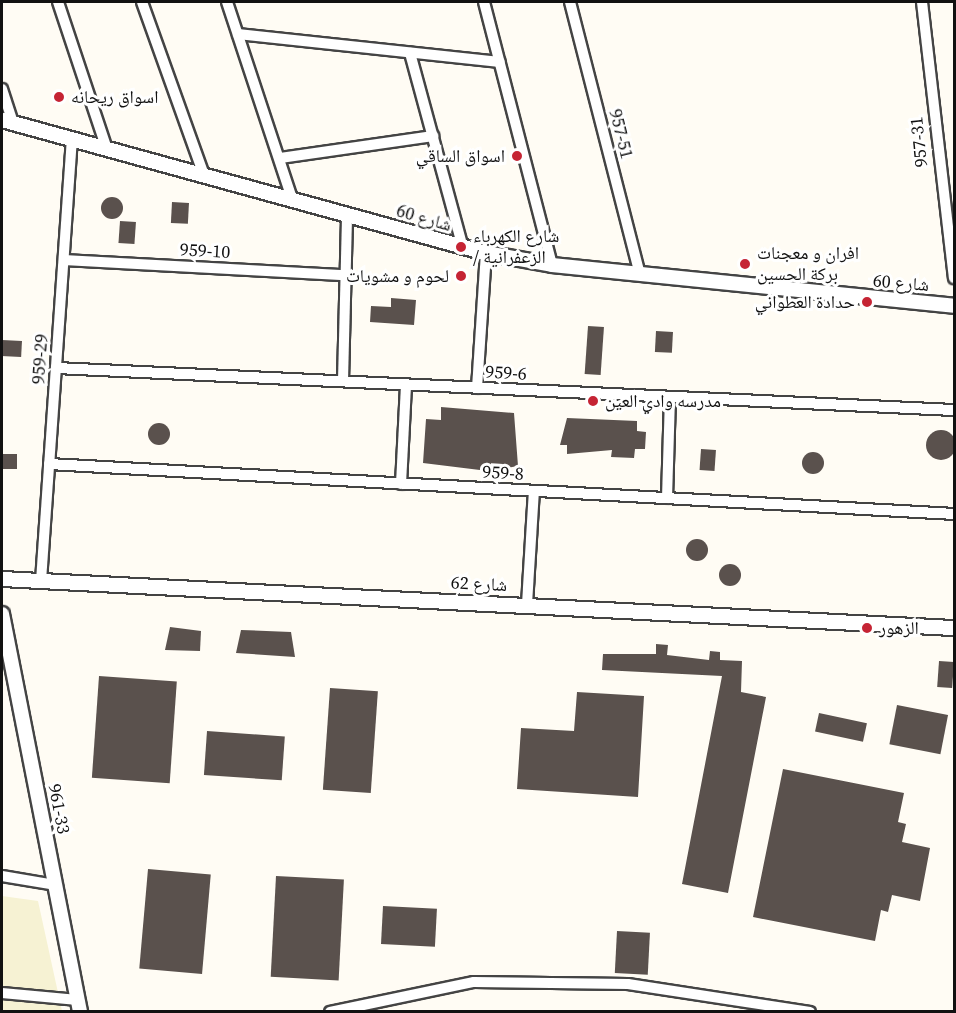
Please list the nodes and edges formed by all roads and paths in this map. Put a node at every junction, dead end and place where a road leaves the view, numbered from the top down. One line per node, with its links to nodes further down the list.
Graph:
1 (58, 2): 14 (street)
2 (142, 2): 16 (street)
3 (227, 2): 7 (street)
4 (484, 2): 9 (street)
5 (570, 2): 24 (street, 957-51)
6 (922, 2): 25 (street, 957-31)
7 (238, 34): 8 (street); 15 (street)
8 (410, 53): 9 (street); 12 (street)
9 (500, 62): 22 (street)
10 (2, 89): 11 (street)
11 (7, 121): 13 (street, شارع 60)
12 (433, 136): 15 (street); 19 (street)
13 (72, 139): 14 (street, شارع 60); 21 (street, 959-29)
14 (107, 149): 16 (street, شارع 60)
15 (280, 158): 17 (street)
16 (204, 175): 17 (street, شارع 60)
17 (292, 199): 18 (street, شارع 60)
18 (347, 214): 19 (street, شارع 60); 23 (street)
19 (463, 248): 20 (street, شارع 60)
20 (486, 253): 22 (street, شارع 60); 30 (street)
21 (64, 260): 23 (street, 959-10); 27 (street, 959-29)
22 (552, 266): 24 (street, شارع 60)
23 (345, 275): 28 (street)
24 (640, 275): 26 (street, شارع 60)
25 (954, 278)
26 (954, 306)
27 (56, 368): 28 (street, 959-6); 33 (street, 959-29)
28 (343, 381): 29 (street, 959-6)
29 (406, 384): 30 (street, 959-6); 34 (street)
30 (477, 388): 31 (street, 959-6)
31 (670, 397): 32 (street, 959-6); 36 (street)
32 (954, 410)
33 (49, 464): 34 (street, 959-8); 39 (street, 959-29)
34 (401, 484): 35 (street, 959-8)
35 (534, 491): 36 (street, 959-8); 40 (street)
36 (667, 498): 37 (street, 959-8)
37 (954, 514)
38 (2, 579): 39 (street, شارع 62)
39 (42, 581): 40 (street, شارع 62)
40 (527, 604): 42 (street, شارع 62)
41 (2, 614): 44 (street, 961-33)
42 (954, 628)
43 (2, 876): 44 (street)
44 (56, 885): 46 (street, 961-33)
45 (2, 993): 46 (street)
46 (79, 1006)
47 (330, 1011): 48 (street)
48 (810, 1011)

